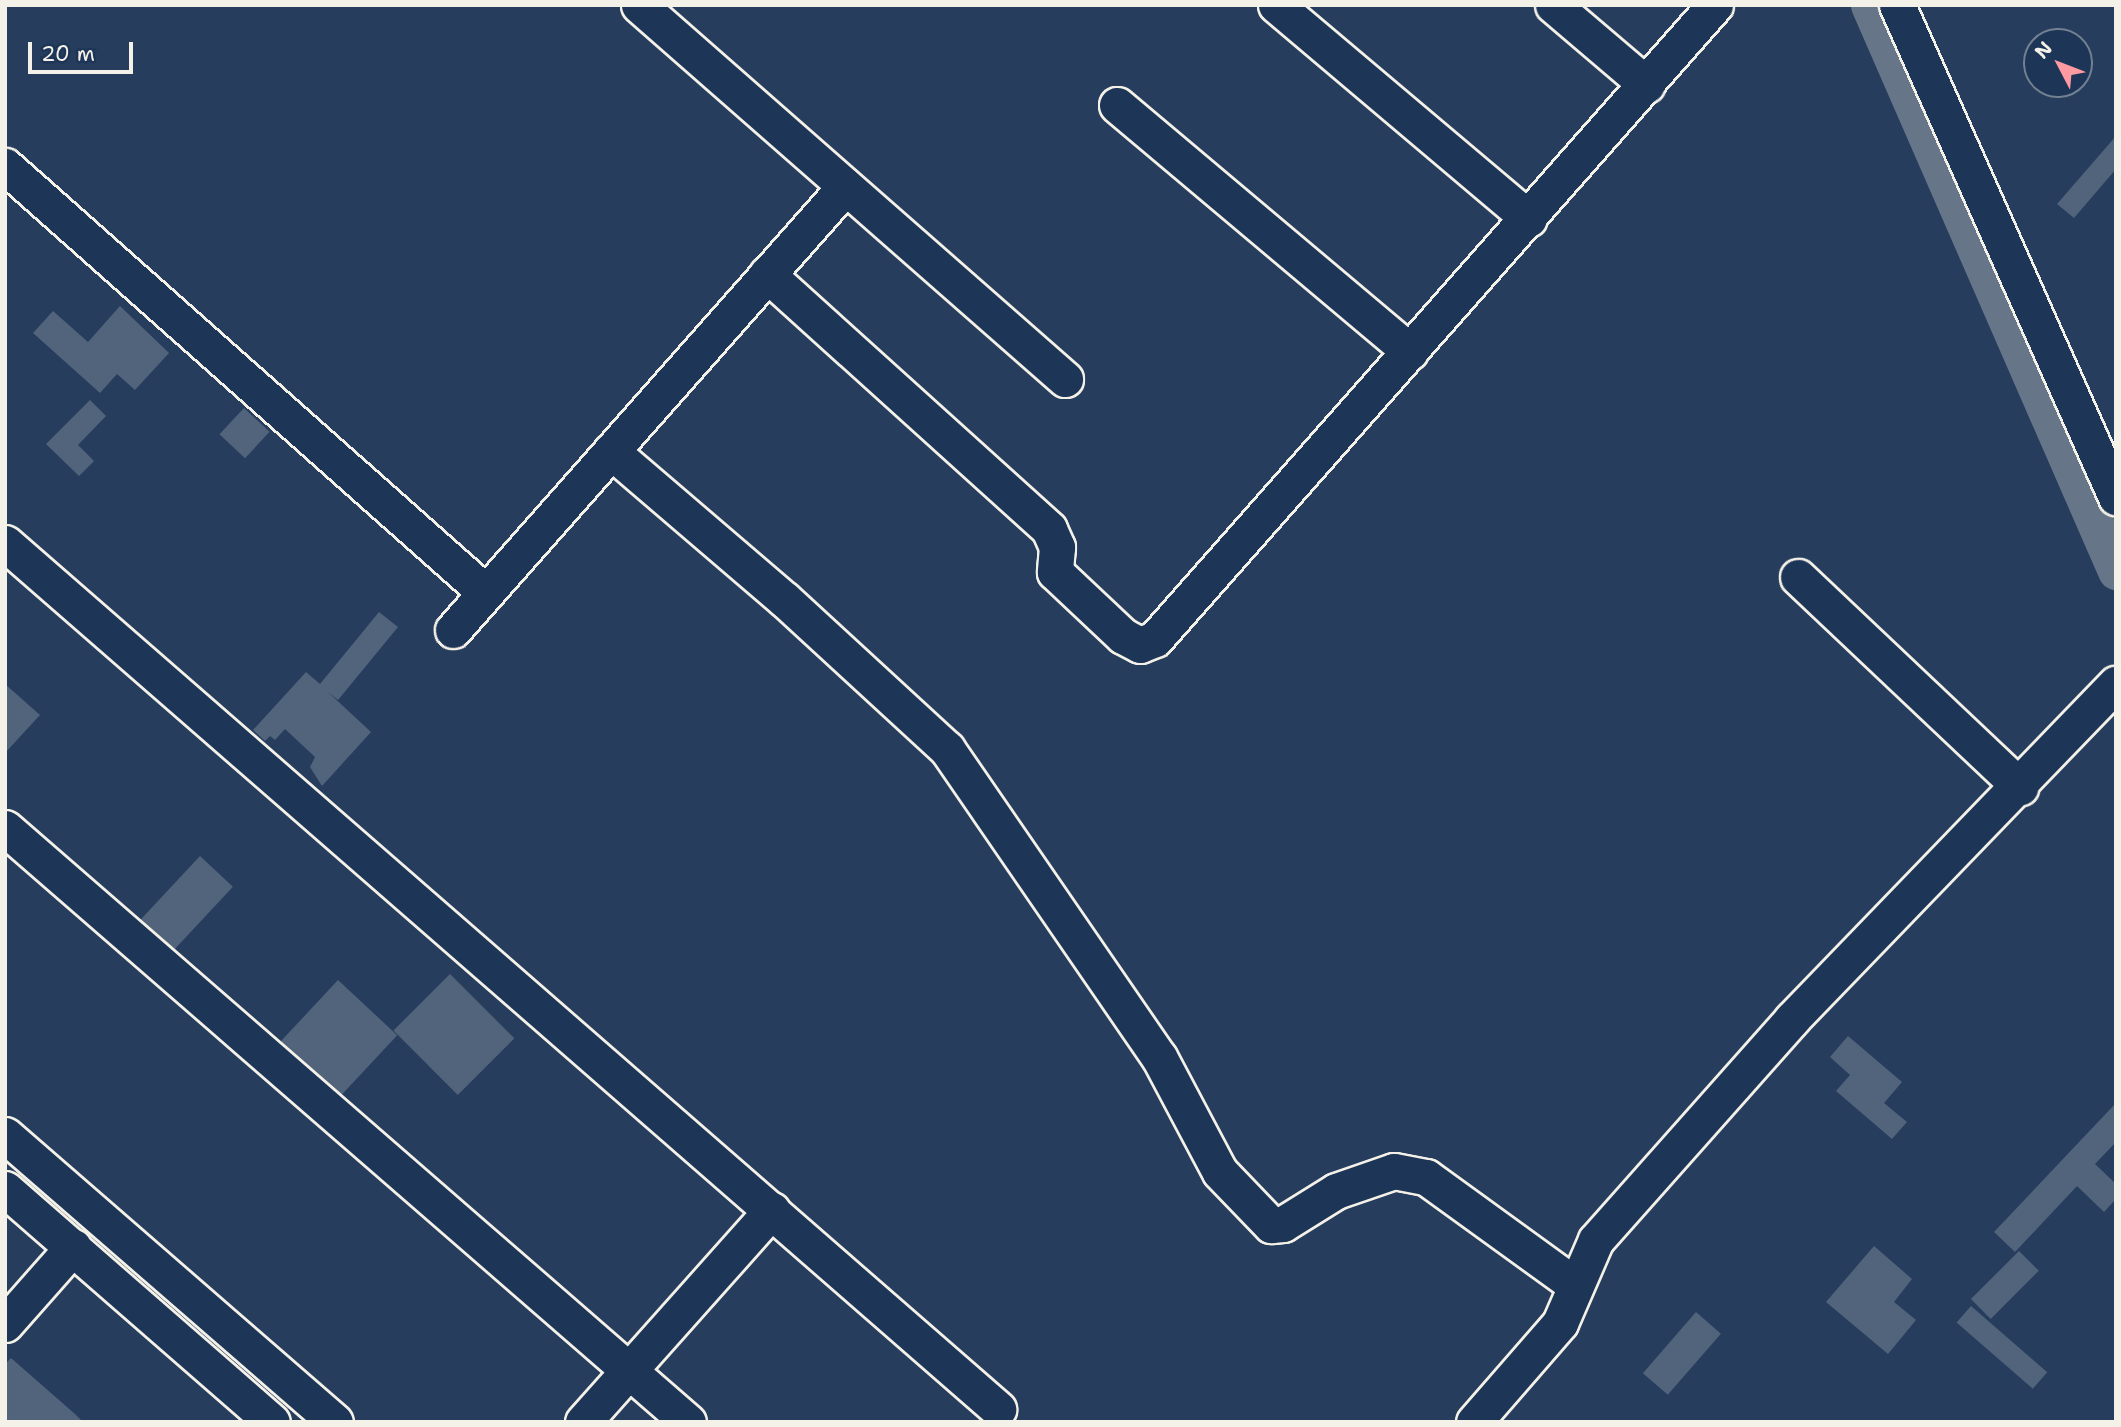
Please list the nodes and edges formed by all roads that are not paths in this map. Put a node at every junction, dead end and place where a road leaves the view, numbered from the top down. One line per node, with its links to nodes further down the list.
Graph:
1 (639, 5): 9 (street)
2 (1276, 5): 10 (street)
3 (1553, 5): 6 (street)
4 (1715, 5): 6 (street)
5 (1897, 5): 15 (street)
6 (1647, 85): 10 (street)
7 (1117, 105): 12 (street)
8 (5, 166): 18 (street)
9 (845, 187): 11 (street); 13 (street)
10 (1529, 219): 12 (street)
11 (767, 274): 12 (street); 14 (street)
12 (1410, 352)
13 (1065, 379)
14 (611, 451): 18 (street); 27 (street)
15 (2116, 497)
16 (5, 543): 25 (street)
17 (1798, 577): 21 (street)
18 (485, 593): 19 (street)
19 (453, 630)
20 (2116, 684): 21 (street)
21 (2020, 786): 27 (street)
22 (5, 828): 29 (street)
23 (5, 1135): 32 (street)
24 (5, 1189): 26 (street)
25 (772, 1209): 29 (street); 30 (street)
26 (73, 1247): 28 (street); 31 (street)
27 (1574, 1284): 35 (street)
28 (5, 1324)
29 (629, 1369): 33 (street); 34 (street)
30 (998, 1409)
31 (272, 1422)
32 (335, 1422)
33 (583, 1422)
34 (688, 1422)
35 (1474, 1422)

